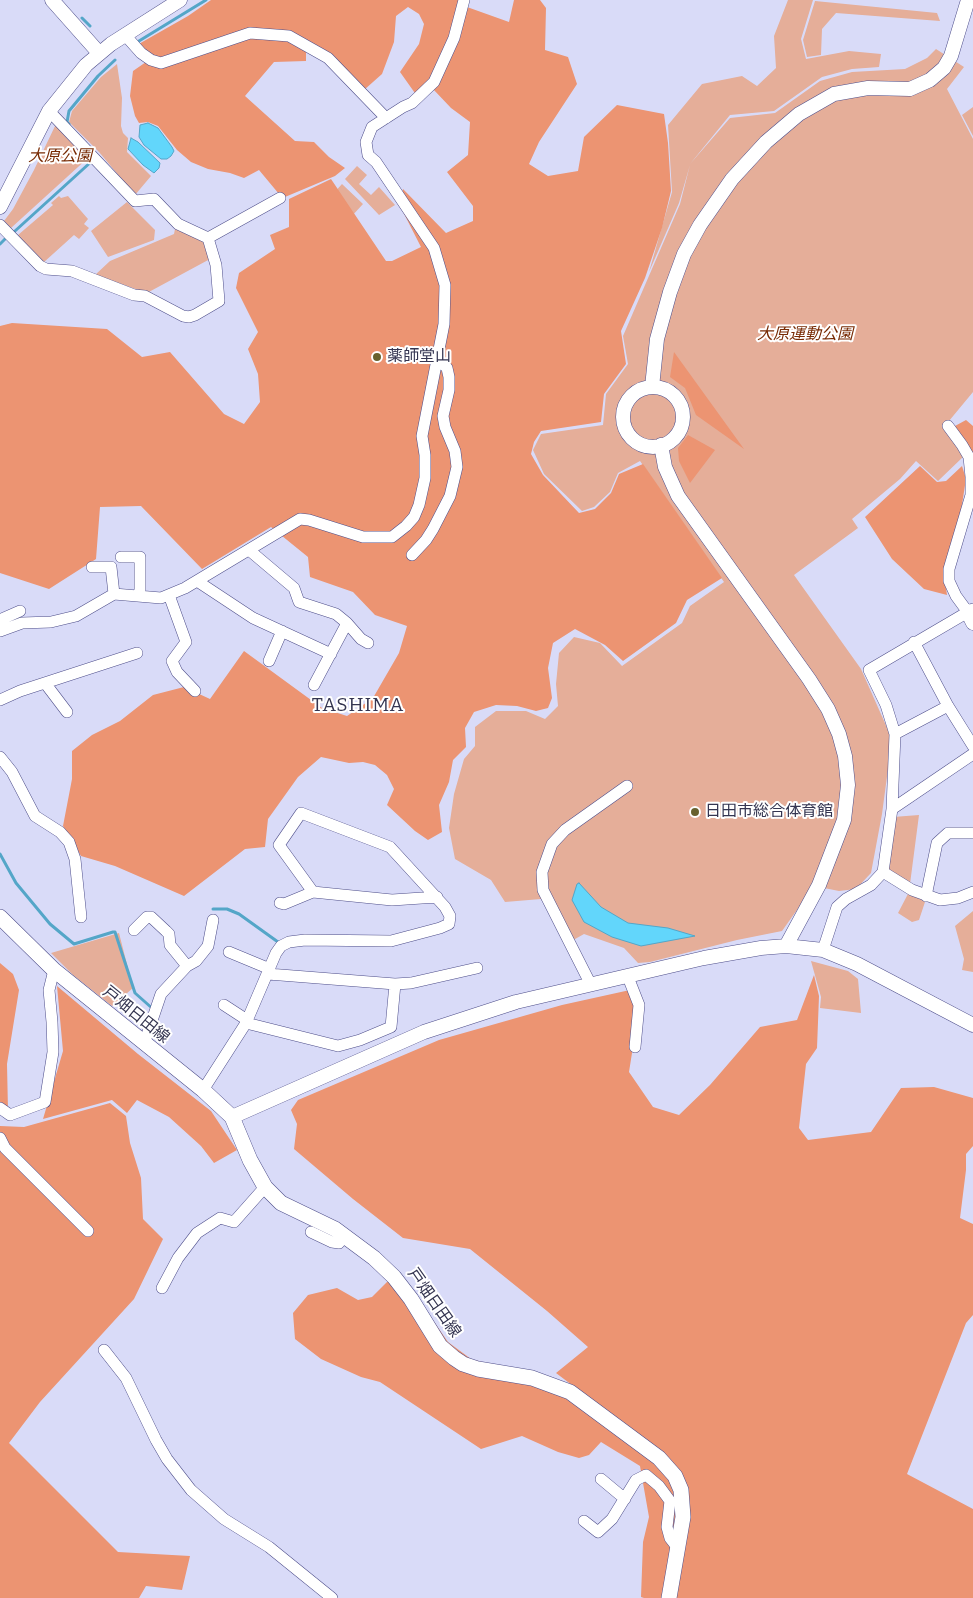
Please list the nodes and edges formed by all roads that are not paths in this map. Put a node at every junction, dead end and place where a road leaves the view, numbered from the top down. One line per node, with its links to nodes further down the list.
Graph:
1 (52, 0): 6 (street)
2 (180, 0): 5 (street)
3 (464, 0): 8 (street)
4 (968, 0): 14 (street)
5 (125, 35): 6 (street); 8 (street)
6 (99, 53): 7 (street)
7 (49, 111): 10 (street); 12 (street)
8 (386, 118): 13 (street)
9 (280, 198): 12 (street)
10 (0, 207)
11 (0, 225): 12 (street)
12 (208, 238)
13 (437, 358): 17 (street); 18 (street)
14 (652, 387): 16 (street); 16 (street)
15 (948, 426): 26 (street)
16 (661, 445): 59 (street)
17 (249, 550): 21 (street); 28 (street)
18 (412, 555)
19 (121, 557): 24 (street)
20 (92, 567): 22 (street)
21 (197, 581): 23 (street); 30 (street)
22 (114, 594): 24 (street); 29 (street)
23 (169, 595): 24 (street); 38 (street)
24 (138, 596)
25 (20, 611): 27 (street)
26 (971, 615): 31 (street)
27 (0, 621)
28 (347, 622): 32 (street); 34 (street)
29 (0, 631)
30 (282, 631): 34 (street); 35 (street)
31 (914, 642): 40 (street); 42 (street)
32 (368, 644)
33 (137, 654): 36 (street)
34 (331, 654): 37 (street)
35 (269, 661)
36 (45, 683): 39 (street); 41 (street)
37 (314, 685)
38 (195, 691)
39 (0, 700)
40 (948, 706): 42 (street); 43 (street)
41 (67, 712)
42 (895, 734): 47 (street)
43 (973, 746)
44 (973, 754): 47 (street)
45 (0, 757): 55 (street)
46 (627, 786): 68 (street)
47 (892, 809): 49 (street)
48 (973, 833): 52 (street)
49 (884, 872): 52 (street); 60 (street)
50 (313, 892): 53 (street); 53 (street); 54 (street)
51 (973, 892): 52 (street)
52 (926, 896)
53 (437, 897): 65 (street)
54 (280, 903)
55 (81, 916)
56 (0, 917): 64 (main road, 戸畑日田線)
57 (213, 920): 62 (street)
58 (134, 930): 62 (street)
59 (786, 946): 60 (street); 66 (street)
60 (823, 950): 71 (street)
61 (229, 952): 65 (street)
62 (187, 966): 72 (street)
63 (477, 968): 67 (street)
64 (54, 970): 72 (main road, 戸畑日田線); 75 (street)
65 (269, 972): 67 (street); 70 (street)
66 (628, 977): 68 (street); 73 (street)
67 (395, 984): 70 (street)
68 (590, 984): 76 (street)
69 (224, 1005): 70 (street)
70 (247, 1021): 74 (street)
71 (973, 1025)
72 (144, 1044): 74 (main road, 戸畑日田線)
73 (635, 1047)
74 (203, 1090): 76 (main road, 戸畑日田線)
75 (0, 1108)
76 (232, 1117): 78 (main road, 戸畑日田線)
77 (0, 1138): 79 (street)
78 (265, 1187): 81 (main road, 戸畑日田線); 82 (street)
79 (88, 1231)
80 (311, 1232): 81 (street)
81 (344, 1236): 87 (main road, 戸畑日田線)
82 (162, 1288)
83 (104, 1350): 88 (street)
84 (601, 1479): 85 (street)
85 (624, 1499): 86 (street); 87 (street)
86 (584, 1521)
87 (677, 1547): 89 (main road, 戸畑日田線)
88 (332, 1598)
89 (669, 1598)

